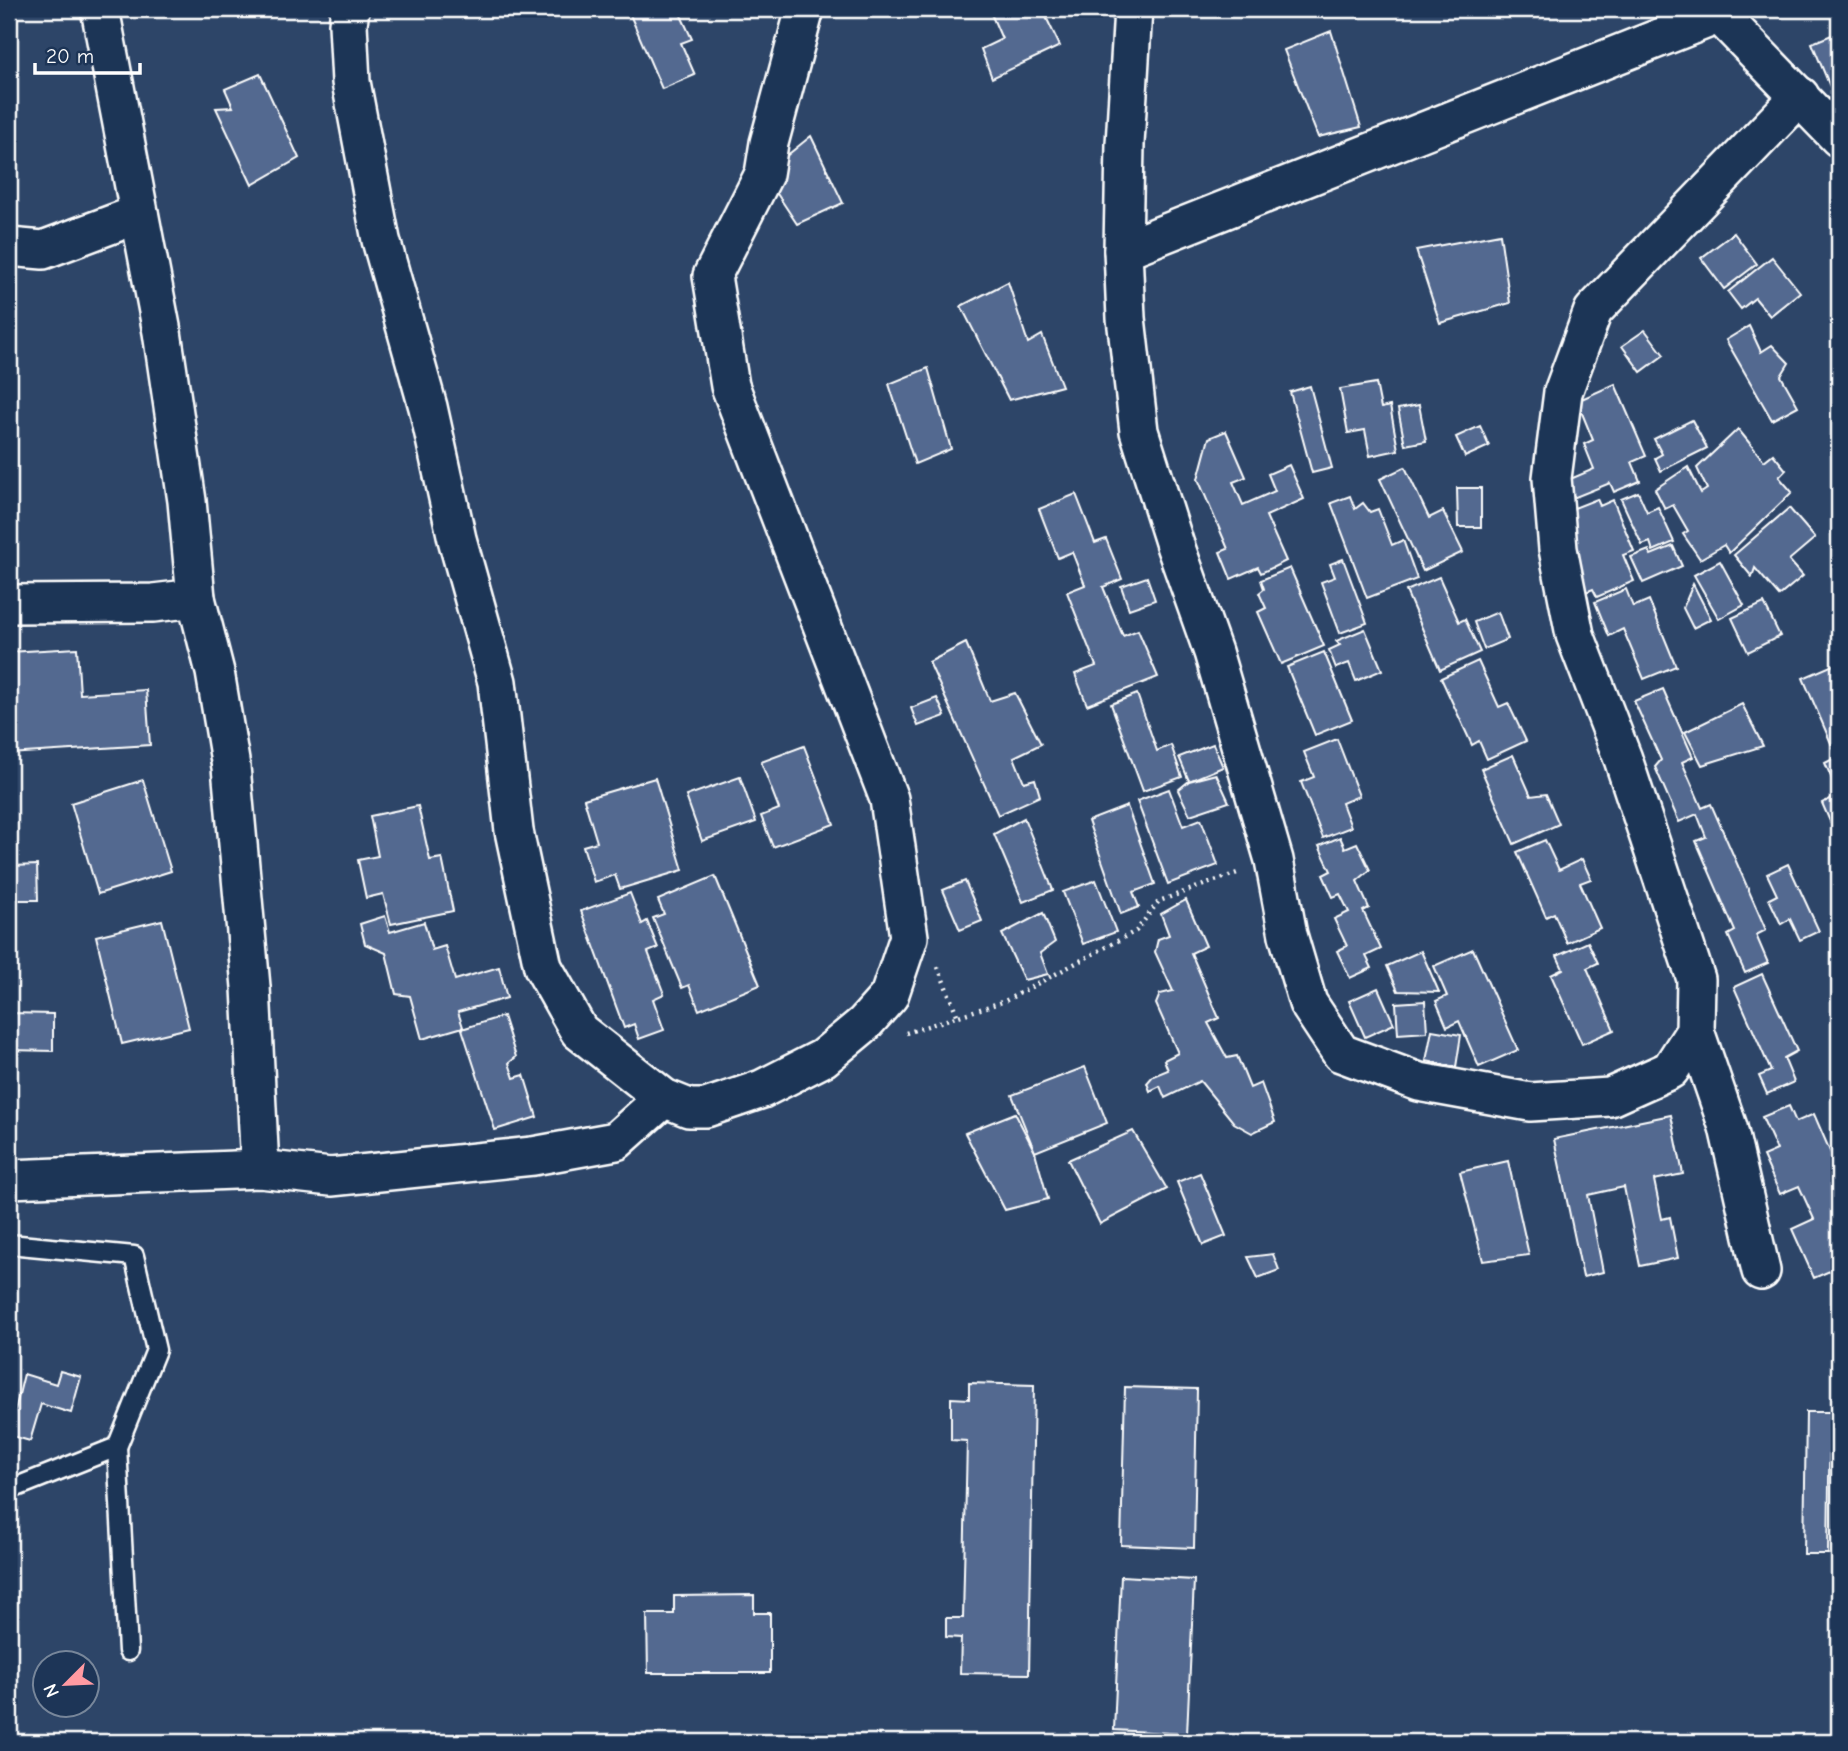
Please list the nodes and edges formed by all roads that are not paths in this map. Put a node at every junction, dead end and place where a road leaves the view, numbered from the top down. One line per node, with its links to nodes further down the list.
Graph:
1 (100, 9): 8 (street)
2 (350, 9): 14 (street)
3 (805, 9): 14 (street)
4 (1133, 9): 10 (street)
5 (1717, 12): 6 (street); 10 (street)
6 (1800, 96): 7 (street); 13 (street)
7 (1839, 138)
8 (139, 214): 9 (street); 11 (street)
9 (9, 247)
10 (1123, 250): 13 (street)
11 (196, 598): 12 (street); 15 (street)
12 (9, 604)
13 (1695, 1031): 18 (street)
14 (664, 1098): 15 (street)
15 (260, 1168): 16 (street)
16 (9, 1179)
17 (9, 1244): 19 (lane)
18 (1761, 1271)
19 (117, 1447): 20 (lane); 21 (lane)
20 (9, 1490)
21 (128, 1651)

